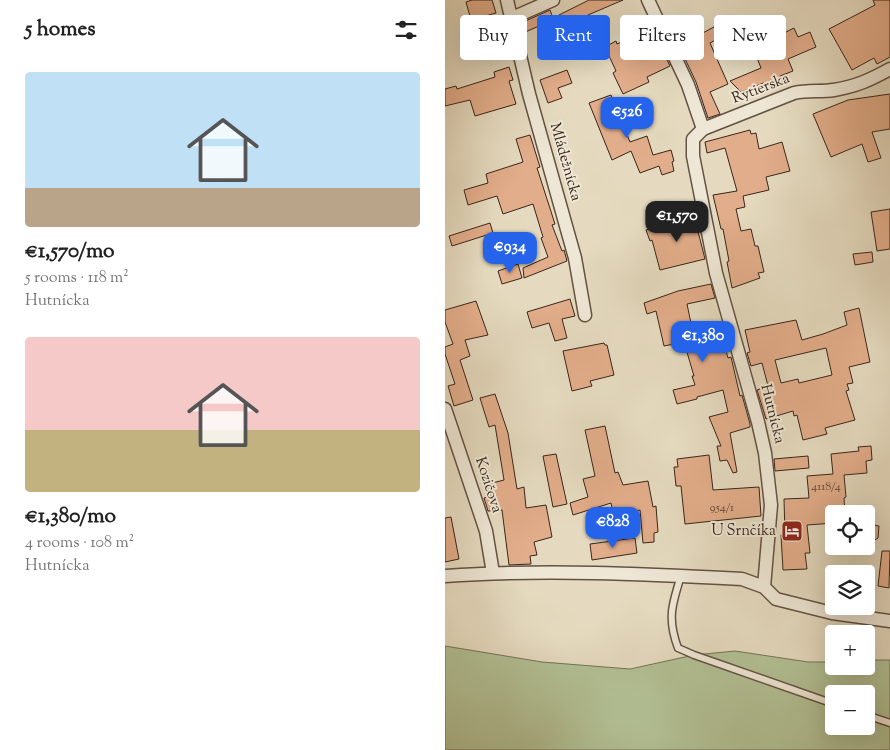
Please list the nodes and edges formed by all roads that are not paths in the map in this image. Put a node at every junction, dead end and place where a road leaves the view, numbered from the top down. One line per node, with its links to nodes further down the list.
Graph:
1 (507, 0): 4 (street, Mládežnícka)
2 (553, 0): 5 (street)
3 (648, 0): 8 (street)
4 (509, 15)
5 (519, 15)
6 (521, 60): 9 (street, Mládežnícka)
7 (890, 69): 8 (street, Rytierska)
8 (703, 129): 14 (street, Hutnícka)
9 (585, 315)
10 (445, 409): 11 (street, Kozičova)
11 (493, 572): 12 (street); 13 (street)
12 (445, 576)
13 (681, 576): 14 (street); 16 (lane)
14 (764, 587): 15 (street)
15 (890, 621)
16 (825, 701)
17 (875, 718): 18 (lane)
18 (890, 724)

